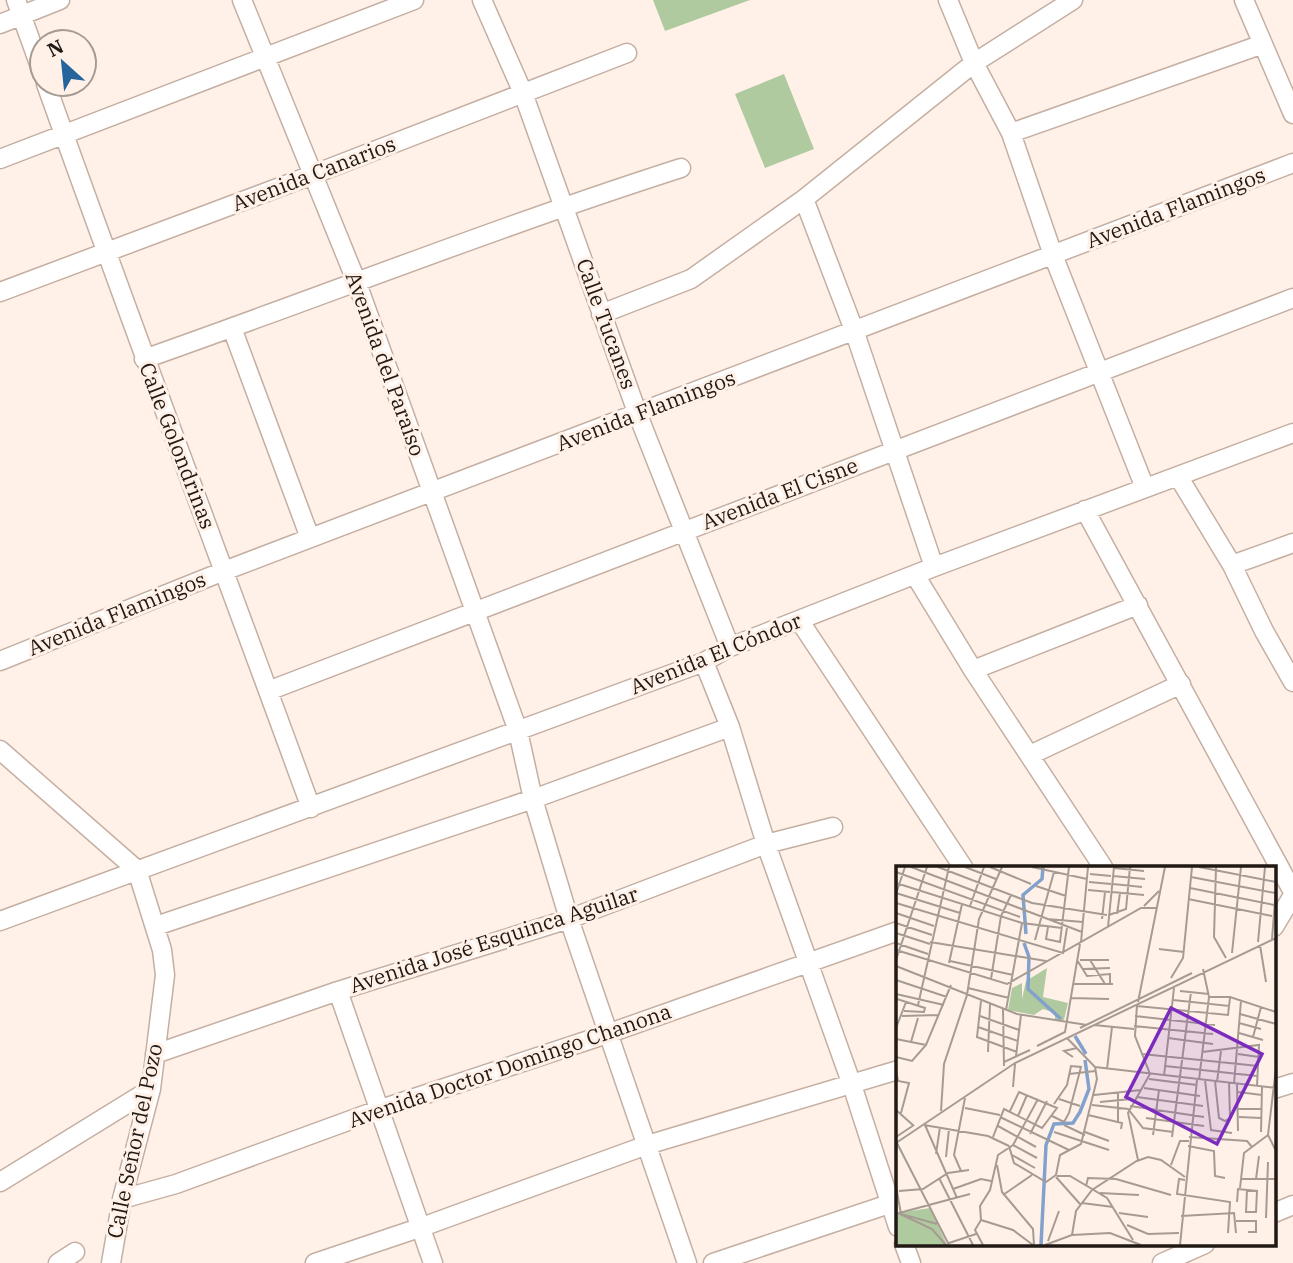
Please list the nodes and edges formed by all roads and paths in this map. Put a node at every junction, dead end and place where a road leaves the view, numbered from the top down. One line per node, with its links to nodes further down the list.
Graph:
1 (60, 0): 8 (street)
2 (242, 0): 13 (street, Avenida del Paraíso)
3 (414, 0): 13 (street)
4 (482, 0): 15 (street, Calle Tucanes)
5 (948, 0): 14 (street)
6 (1073, 0): 14 (street)
7 (1244, 0): 11 (street)
8 (19, 8): 9 (street); 10 (street)
9 (0, 24)
10 (28, 33)
11 (1264, 44): 17 (street); 18 (street)
12 (626, 53): 15 (street, Avenida Canarios)
13 (264, 57): 19 (street); 23 (street, Avenida del Paraíso)
14 (974, 63): 18 (street); 24 (street)
15 (523, 93): 23 (street, Avenida Canarios); 25 (street, Calle Tucanes)
16 (51, 98): 19 (street, Calle Golondrinas)
17 (1293, 114)
18 (1011, 133): 27 (street)
19 (64, 135): 20 (street); 26 (street, Calle Golondrinas)
20 (0, 159)
21 (1293, 163): 27 (street, Avenida Flamingos)
22 (681, 167): 25 (street)
23 (312, 175): 26 (street, Avenida Canarios); 28 (street, Avenida del Paraíso)
24 (804, 199): 31 (street); 33 (street)
25 (565, 205): 28 (street); 31 (street, Calle Tucanes)
26 (108, 251): 29 (street, Avenida Canarios); 34 (street, Calle Golondrinas)
27 (1053, 255): 33 (street, Avenida Flamingos); 35 (street)
28 (357, 283): 32 (street); 41 (street, Avenida del Paraíso)
29 (0, 292)
30 (1293, 298): 35 (street, Avenida El Cisne)
31 (601, 314): 36 (street, Calle Tucanes)
32 (232, 328): 34 (street); 44 (street)
33 (854, 330): 36 (street, Avenida Flamingos); 38 (street)
34 (144, 359): 48 (street, Calle Golondrinas)
35 (1099, 371): 38 (street, Avenida El Cisne); 40 (street)
36 (638, 415): 41 (street, Avenida Flamingos); 43 (street, Calle Tucanes)
37 (1293, 433): 39 (street, Avenida El Cóndor)
38 (894, 450): 43 (street, Avenida El Cisne); 47 (street)
39 (1178, 476): 40 (street, Avenida El Cóndor); 46 (street)
40 (1145, 488): 42 (street, Avenida El Cóndor)
41 (432, 494): 44 (street, Avenida Flamingos); 51 (street, Avenida del Paraíso)
42 (1084, 510): 47 (street, Avenida El Cóndor); 50 (street)
43 (684, 531): 51 (street, Avenida El Cisne); 53 (street, Calle Tucanes)
44 (310, 538): 48 (street, Avenida Flamingos)
45 (1293, 543): 46 (street)
46 (1232, 565): 57 (street)
47 (934, 567): 49 (street, Avenida El Cóndor)
48 (224, 571): 54 (street, Avenida Flamingos); 59 (street, Calle Golondrinas)
49 (915, 575): 52 (street, Avenida El Cóndor); 56 (street)
50 (1138, 606): 56 (street); 58 (street)
51 (475, 613): 59 (street, Avenida El Cisne); 61 (street, Avenida del Paraíso)
52 (799, 620): 53 (street, Avenida El Cóndor); 68 (street)
53 (730, 647): 55 (street, Avenida El Cóndor)
54 (0, 661)
55 (704, 662): 60 (street); 61 (street, Avenida El Cóndor)
56 (973, 670): 63 (street)
57 (1293, 682)
58 (1181, 684): 63 (street); 71 (street)
59 (268, 691): 65 (street, Calle Golondrinas)
60 (730, 727): 64 (street); 67 (street)
61 (518, 731): 64 (street, Avenida del Paraíso); 65 (street, Avenida El Cóndor)
62 (0, 750): 70 (street)
63 (1030, 755): 69 (street)
64 (533, 800): 72 (street, Avenida del Paraíso); 75 (street)
65 (311, 808): 70 (street, Avenida El Cóndor)
66 (833, 827): 67 (street, Avenida José Esquinca Aguilar)
67 (766, 844): 72 (street, Avenida José Esquinca Aguilar); 77 (street)
68 (962, 866)
69 (1102, 866)
70 (137, 870): 73 (street, Avenida El Cóndor); 75 (street, Calle Señor del Pozo)
71 (1293, 894): 74 (street)
72 (569, 919): 78 (street, Avenida José Esquinca Aguilar); 79 (street, Avenida del Paraíso)
73 (0, 921)
74 (1276, 924)
75 (156, 926): 80 (street, Calle Señor del Pozo)
76 (896, 932): 77 (street, Avenida Doctor Domingo Chanona)
77 (807, 964): 79 (street, Avenida Doctor Domingo Chanona); 83 (street)
78 (338, 991): 80 (street, Avenida José Esquinca Aguilar); 86 (street)
79 (607, 1034): 86 (street, Avenida Doctor Domingo Chanona); 87 (street, Avenida del Paraíso)
80 (155, 1054): 85 (street, Calle Señor del Pozo)
81 (896, 1071): 83 (street)
82 (1293, 1083): 84 (street)
83 (852, 1085): 87 (street); 90 (street)
84 (1276, 1088)
85 (151, 1089): 88 (street); 89 (street, Calle Señor del Pozo)
86 (378, 1111): 89 (street, Avenida Doctor Domingo Chanona); 93 (street)
87 (647, 1145): 93 (street); 101 (street, Avenida del Paraíso)
88 (0, 1182)
89 (122, 1199): 98 (street, Calle Señor del Pozo)
90 (893, 1202): 102 (street)
91 (1293, 1205): 92 (street)
92 (1276, 1212)
93 (422, 1227): 99 (street); 100 (street)
94 (905, 1246): 103 (street)
95 (1200, 1246): 104 (street)
96 (75, 1252): 97 (street)
97 (58, 1263)
98 (111, 1263)
99 (315, 1263)
100 (433, 1263)
101 (687, 1263)
102 (713, 1263)
103 (911, 1263)
104 (1162, 1263)

